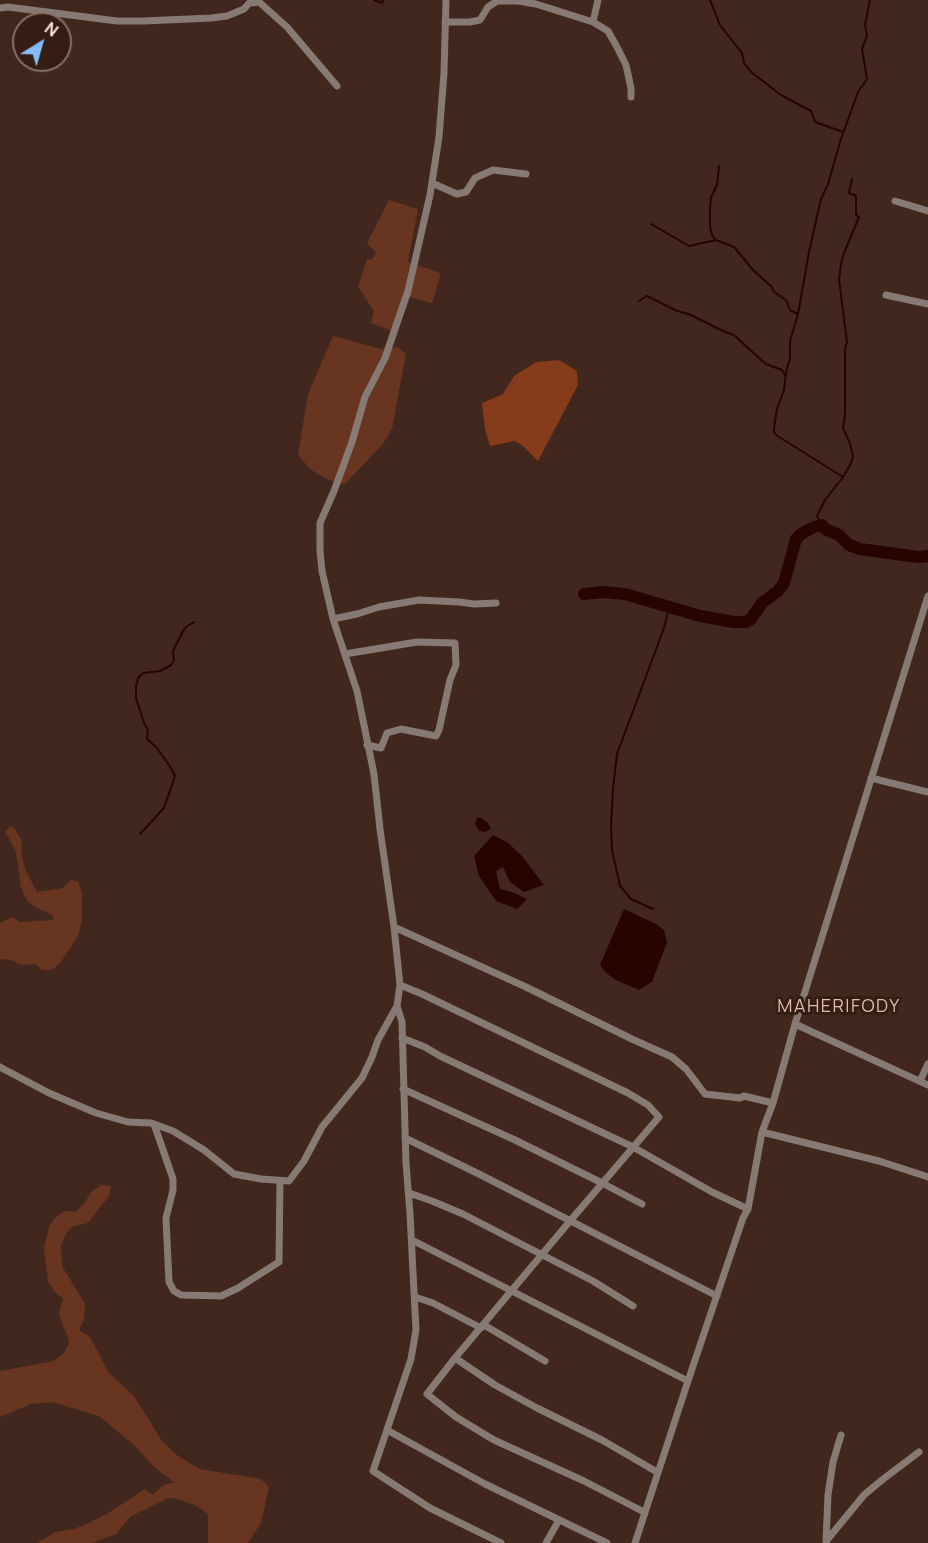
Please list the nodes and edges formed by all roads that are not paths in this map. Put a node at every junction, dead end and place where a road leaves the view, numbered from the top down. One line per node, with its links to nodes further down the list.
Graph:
1 (446, 0): 5 (street)
2 (598, 0): 6 (street)
3 (252, 1): 4 (street); 7 (street)
4 (0, 8)
5 (445, 22): 6 (street); 10 (street)
6 (593, 22): 8 (street)
7 (337, 86)
8 (631, 97)
9 (526, 174): 10 (street)
10 (432, 183): 17 (street)
11 (895, 201): 12 (street)
12 (928, 211)
13 (886, 295): 14 (street)
14 (928, 304)
15 (928, 596): 20 (street)
16 (496, 603): 17 (street)
17 (333, 619): 18 (street)
18 (345, 654): 19 (street); 19 (street)
19 (367, 745): 22 (street)
20 (871, 778): 21 (street); 25 (street)
21 (928, 792)
22 (394, 927): 23 (street); 32 (street)
23 (400, 985): 24 (street); 36 (street)
24 (398, 1006): 26 (street); 38 (street)
25 (795, 1024): 29 (street); 32 (street)
26 (402, 1038): 31 (street); 36 (street)
27 (928, 1064): 29 (street)
28 (0, 1067): 33 (street)
29 (920, 1081): 30 (street)
30 (928, 1085)
31 (403, 1089): 35 (street); 39 (street)
32 (773, 1103): 34 (street)
33 (154, 1124): 38 (street); 38 (street)
34 (762, 1132): 37 (street); 42 (street)
35 (405, 1138): 40 (street); 43 (street)
36 (633, 1147): 39 (street); 42 (street)
37 (928, 1177)
38 (280, 1181)
39 (602, 1183): 41 (street); 43 (street)
40 (409, 1193): 44 (street); 45 (street)
41 (642, 1204)
42 (748, 1209): 47 (street)
43 (570, 1221): 45 (street); 47 (street)
44 (412, 1240): 46 (street); 48 (street)
45 (542, 1255): 46 (street); 49 (street)
46 (511, 1291): 50 (street); 53 (street)
47 (717, 1296): 53 (street)
48 (415, 1297): 50 (street); 54 (street)
49 (633, 1306)
50 (483, 1327): 51 (street); 52 (street)
51 (455, 1358): 57 (street); 58 (street)
52 (545, 1361)
53 (688, 1381): 57 (street)
54 (387, 1430): 59 (street); 61 (street)
55 (841, 1435): 60 (street)
56 (918, 1452): 60 (street)
57 (657, 1472): 58 (street)
58 (644, 1512): 64 (street)
59 (558, 1520): 62 (street); 63 (street)
60 (826, 1542)
61 (501, 1543)
62 (546, 1543)
63 (607, 1543)
64 (635, 1543)

